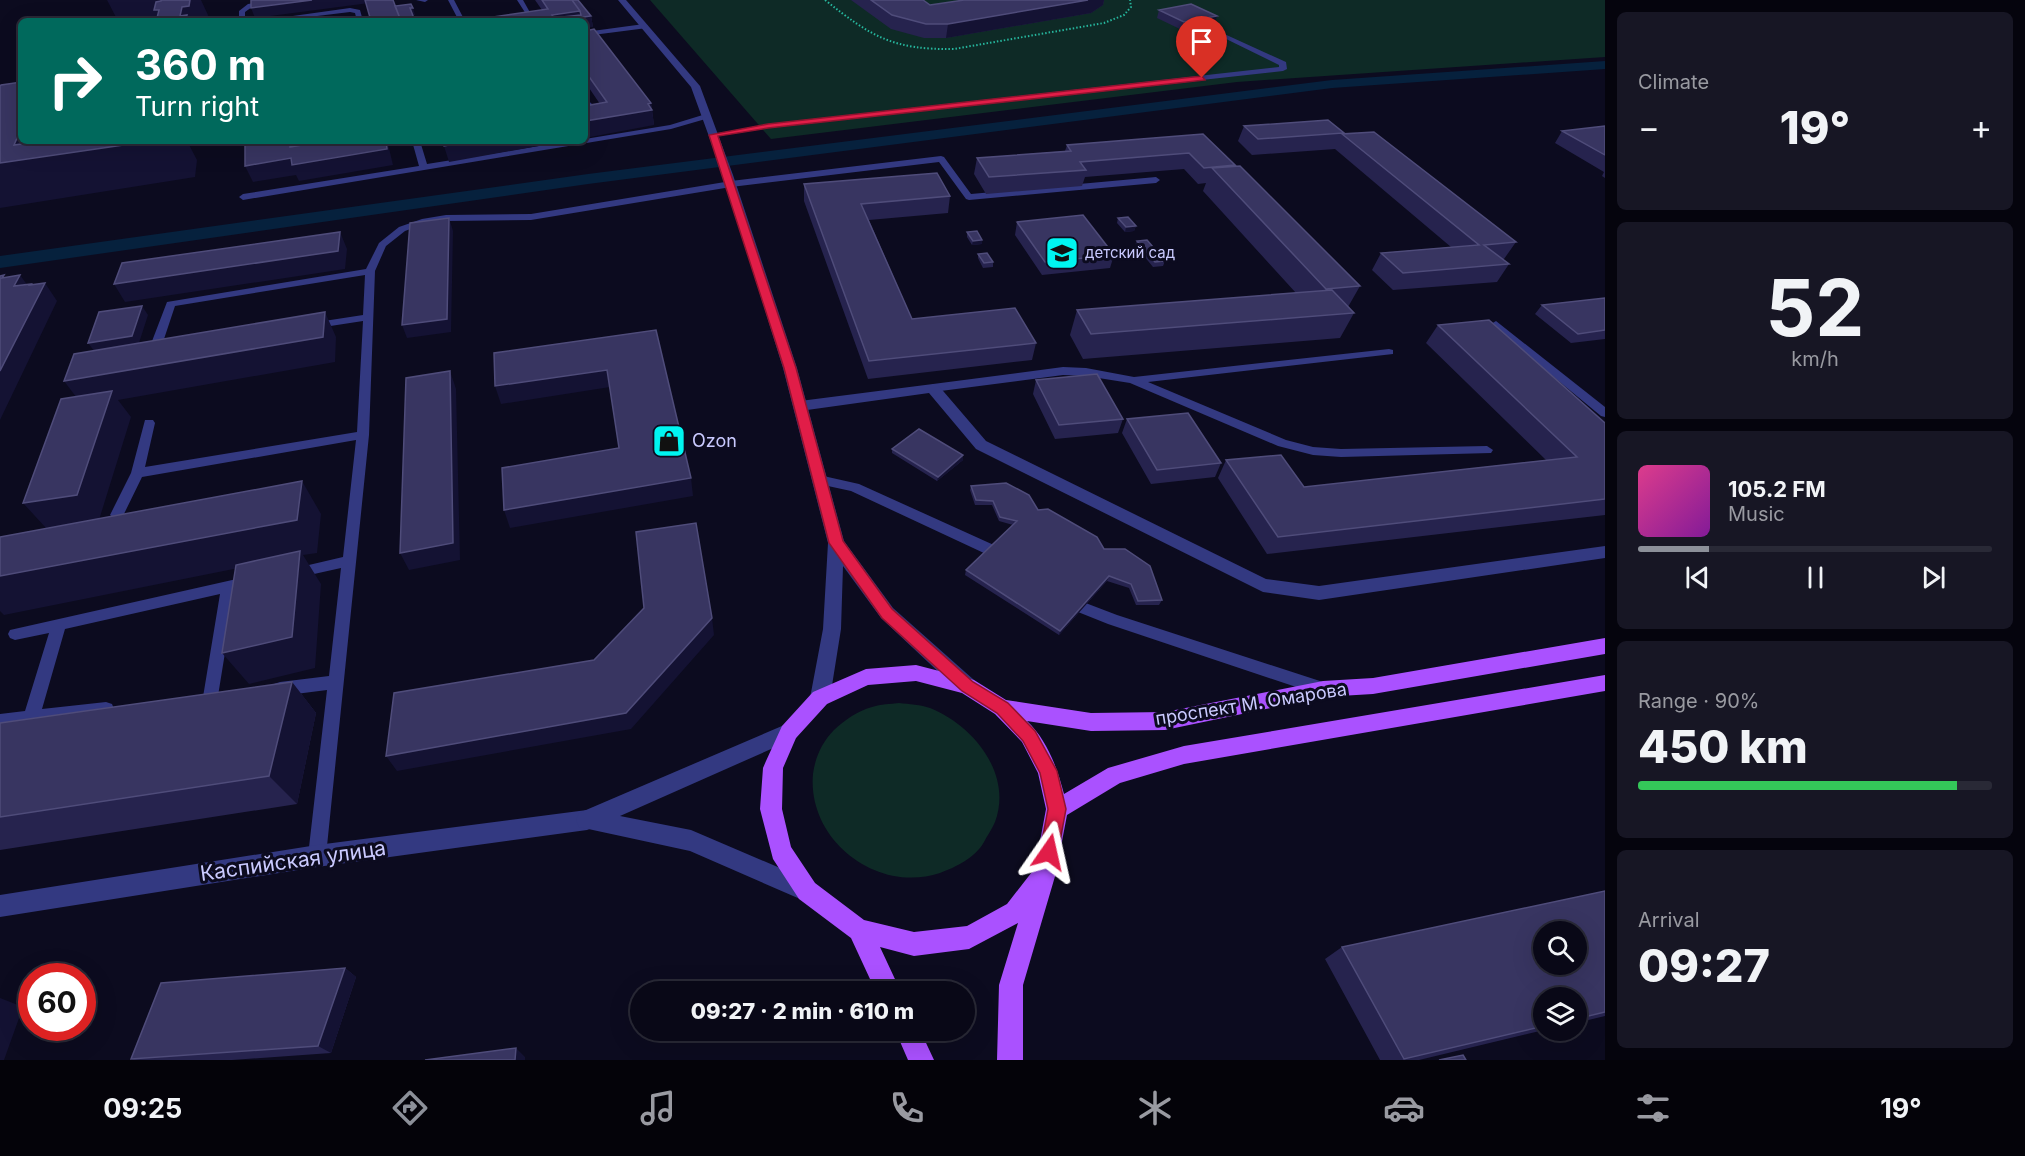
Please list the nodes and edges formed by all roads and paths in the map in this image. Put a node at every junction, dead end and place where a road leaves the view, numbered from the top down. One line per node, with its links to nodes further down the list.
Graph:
1 (288, 0): 9 (lane)
2 (418, 0): 3 (lane)
3 (425, 0)
4 (451, 0): 12 (lane)
5 (520, 0): 13 (lane)
6 (622, 0): 14 (street)
7 (825, 0): 8 (path)
8 (1130, 0)
9 (242, 18)
10 (285, 18): 11 (lane)
11 (359, 18)
12 (460, 18)
13 (522, 18)
14 (644, 26): 15 (street); 17 (street)
15 (588, 34)
16 (1220, 34): 18 (lane)
17 (706, 116): 18 (street); 19 (lane)
18 (715, 140): 23 (street)
19 (588, 141)
20 (417, 144): 22 (lane)
21 (569, 144): 22 (lane)
22 (424, 168): 25 (lane)
23 (729, 180): 24 (lane); 26 (lane); 34 (street)
24 (1156, 180)
25 (243, 198)
26 (370, 271): 27 (lane); 30 (lane)
27 (369, 317): 29 (lane); 37 (lane)
28 (1496, 324): 35 (lane)
29 (298, 328)
30 (179, 345)
31 (1389, 352): 32 (lane)
32 (1134, 380): 33 (lane); 38 (lane)
33 (933, 388): 34 (street); 44 (street)
34 (800, 406): 40 (street)
35 (1605, 413)
36 (148, 423): 39 (lane)
37 (363, 435): 39 (lane); 45 (lane)
38 (1487, 450)
39 (137, 473): 41 (lane)
40 (819, 480): 42 (street); 43 (lane)
41 (117, 515)
42 (836, 543): 55 (street); 59 (street)
43 (991, 550)
44 (1605, 552)
45 (349, 561): 46 (lane); 53 (lane)
46 (283, 575)
47 (261, 580): 48 (lane)
48 (228, 587): 50 (lane); 58 (lane)
49 (1083, 608): 56 (lane)
50 (59, 624): 51 (lane); 62 (lane)
51 (15, 634)
52 (1605, 646): 56 (main road, проспект М. Омарова)
53 (336, 682): 57 (lane); 67 (lane)
54 (1605, 683): 65 (main road)
55 (967, 686): 59 (main road); 61 (main road)
56 (1323, 689): 61 (main road, проспект М. Омарова)
57 (268, 690)
58 (211, 697)
59 (820, 698): 64 (main road)
60 (121, 707): 62 (lane)
61 (1002, 708): 65 (main road)
62 (30, 718): 63 (lane)
63 (0, 721)
64 (789, 732): 66 (street); 69 (main road)
65 (1057, 809): 68 (main road)
66 (587, 820): 67 (street, Каспийская улица); 69 (street)
67 (317, 856): 70 (street, Каспийская улица)
68 (1045, 873): 71 (main road); 75 (main road)
69 (807, 891): 71 (main road)
70 (0, 906)
71 (860, 930): 72 (main road)
72 (884, 981)
73 (912, 1041): 74 (main road)
74 (921, 1060)
75 (1010, 1060)

